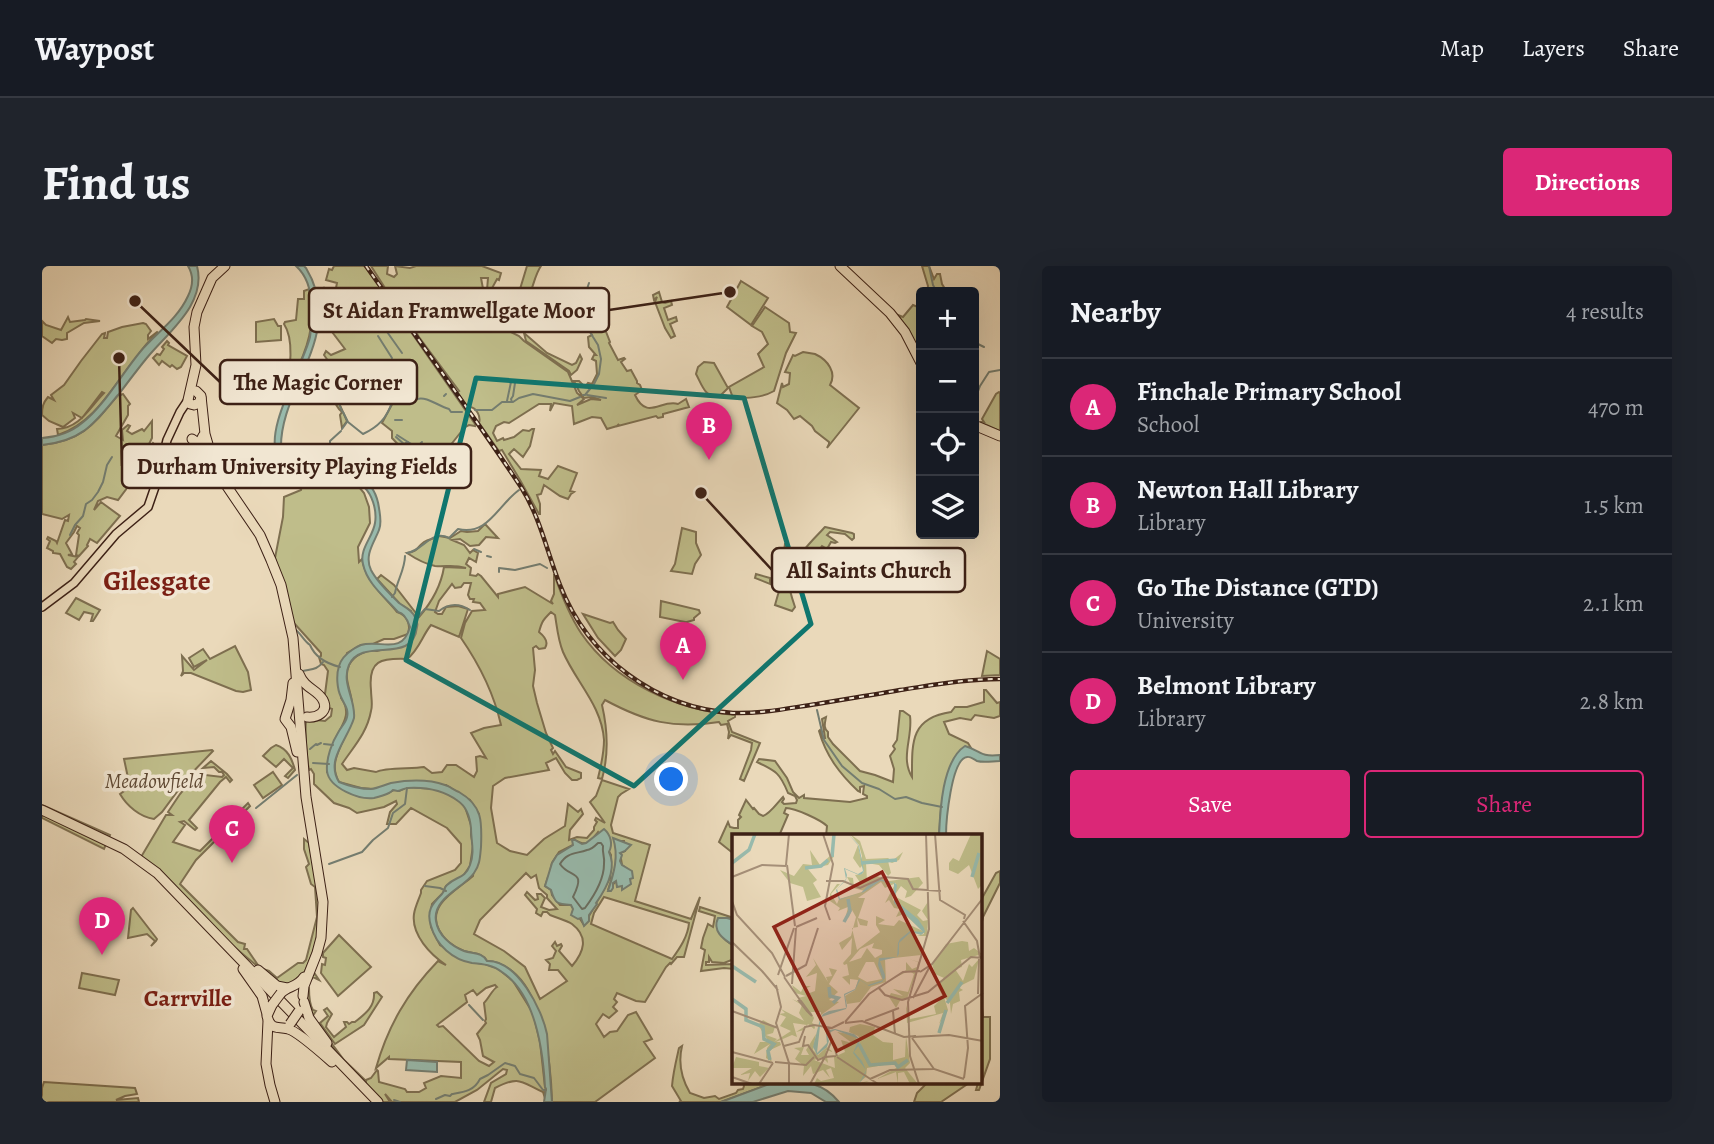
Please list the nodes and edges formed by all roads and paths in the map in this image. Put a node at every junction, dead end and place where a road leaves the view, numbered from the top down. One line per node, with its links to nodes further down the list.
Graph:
1 (840, 266): 3 (highway)
2 (214, 280): 4 (highway)
3 (916, 353)
4 (192, 398): 7 (highway); 9 (main road)
5 (979, 426): 6 (highway)
6 (1000, 435)
7 (207, 438): 8 (highway); 10 (highway); 14 (highway)
8 (192, 439)
9 (42, 607)
10 (295, 651): 11 (highway); 11 (highway)
11 (301, 727): 15 (highway)
12 (42, 812): 13 (highway)
13 (223, 943): 14 (highway); 16 (highway); 18 (highway)
14 (286, 990): 15 (highway); 16 (highway, bridge)
15 (302, 1003): 17 (highway, bridge); 18 (highway)
16 (268, 1018): 17 (highway); 19 (highway)
17 (285, 1027): 18 (highway); 19 (highway)
18 (356, 1081): 20 (highway)
19 (277, 1102)
20 (376, 1102)

